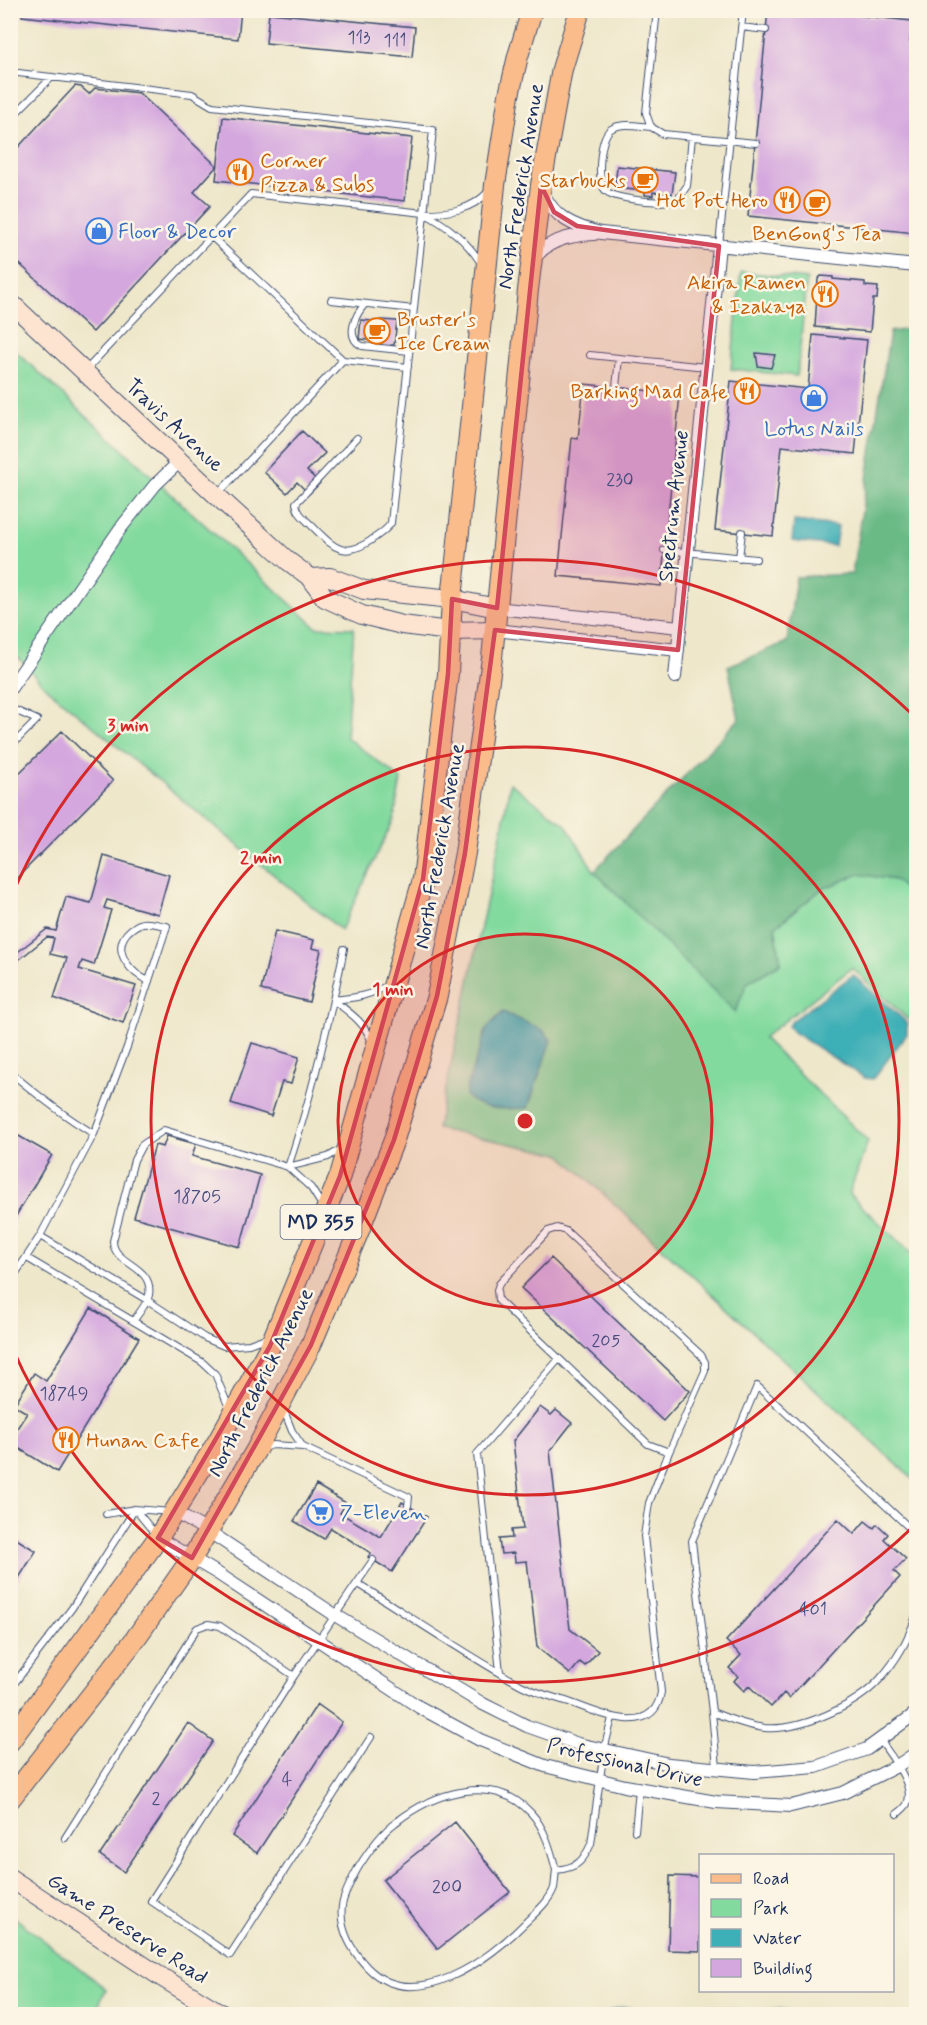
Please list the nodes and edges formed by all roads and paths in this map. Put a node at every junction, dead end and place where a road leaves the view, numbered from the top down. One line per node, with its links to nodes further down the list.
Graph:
1 (580, 10): 15 (main road, North Frederick Avenue / MD 355)
2 (657, 10): 10 (lane)
3 (742, 10): 5 (lane)
4 (526, 15): 14 (main road, North Frederick Avenue / MD 355)
5 (741, 27): 6 (lane); 12 (lane)
6 (766, 30)
7 (10, 72): 8 (lane)
8 (52, 77): 9 (lane); 16 (lane)
9 (10, 119)
10 (652, 127): 11 (lane); 11 (lane)
11 (692, 137): 12 (lane)
12 (729, 140): 13 (lane); 19 (lane)
13 (756, 143)
14 (495, 185): 16 (lane); 22 (main road, North Frederick Avenue / MD 355)
15 (541, 185): 17 (street); 20 (main road, North Frederick Avenue / MD 355)
16 (424, 213): 18 (lane); 22 (lane); 26 (lane)
17 (601, 233): 19 (street); 20 (street)
18 (212, 237): 30 (lane); 33 (lane)
19 (719, 246): 21 (street); 31 (street, Spectrum Avenue)
20 (531, 264): 45 (main road, North Frederick Avenue / MD 355)
21 (916, 266)
22 (485, 270): 44 (main road, North Frederick Avenue / MD 355)
23 (331, 300): 25 (lane)
24 (10, 302): 33 (street, Travis Avenue)
25 (365, 304): 26 (lane); 27 (lane)
26 (414, 309): 27 (lane)
27 (410, 351): 32 (lane)
28 (590, 355): 29 (lane)
29 (619, 358): 31 (lane); 34 (lane)
30 (343, 360): 32 (lane); 37 (lane)
31 (706, 367): 40 (street, Spectrum Avenue)
32 (408, 368): 35 (lane)
33 (85, 372): 36 (street, Travis Avenue)
34 (616, 387)
35 (357, 438)
36 (180, 461): 37 (street, Travis Avenue); 51 (street)
37 (216, 495): 43 (street, Travis Avenue)
38 (742, 532): 41 (lane)
39 (664, 549): 40 (lane)
40 (688, 552): 41 (lane); 46 (street, Spectrum Avenue)
41 (740, 558): 42 (lane)
42 (756, 559)
43 (311, 578): 44 (street); 48 (street, Travis Avenue)
44 (452, 599): 45 (street); 48 (main road, North Frederick Avenue / MD 355)
45 (497, 608): 46 (street); 47 (main road, North Frederick Avenue / MD 355)
46 (680, 627): 49 (street, Spectrum Avenue)
47 (495, 630): 48 (street, Travis Avenue); 49 (street); 71 (main road, North Frederick Avenue / MD 355)
48 (450, 631): 56 (main road, North Frederick Avenue / MD 355)
49 (678, 650): 50 (street, Spectrum Avenue)
50 (675, 677)
51 (10, 689)
52 (10, 708): 53 (lane)
53 (10, 747)
54 (344, 949): 57 (lane)
55 (149, 981): 55 (lane); 60 (lane)
56 (394, 981): 57 (lane); 58 (main road, North Frederick Avenue / MD 355)
57 (333, 1000): 58 (lane); 62 (lane)
58 (375, 1051): 61 (main road, North Frederick Avenue / MD 355)
59 (10, 1072): 60 (lane)
60 (94, 1134): 64 (lane)
61 (349, 1145): 62 (lane); 63 (main road, North Frederick Avenue / MD 355)
62 (288, 1167): 63 (lane); 67 (lane)
63 (325, 1212): 69 (main road, North Frederick Avenue / MD 355)
64 (40, 1236): 65 (lane); 67 (lane)
65 (27, 1258): 66 (lane); 68 (lane)
66 (10, 1282)
67 (147, 1300): 68 (lane); 69 (lane)
68 (134, 1320): 72 (lane)
69 (274, 1335): 72 (main road, North Frederick Avenue / MD 355)
70 (559, 1359): 75 (lane); 75 (lane); 89 (lane)
71 (281, 1402): 73 (lane); 74 (main road, North Frederick Avenue / MD 355)
72 (232, 1416): 78 (main road, North Frederick Avenue / MD 355)
73 (303, 1447): 74 (lane); 76 (lane)
74 (256, 1450): 80 (main road, North Frederick Avenue / MD 355)
75 (669, 1452): 94 (lane)
76 (408, 1506)
77 (135, 1509): 78 (lane); 79 (lane); 82 (lane); 91 (lane)
78 (174, 1512): 80 (street, Professional Drive); 82 (main road, North Frederick Avenue / MD 355)
79 (106, 1514)
80 (208, 1531): 83 (main road, North Frederick Avenue / MD 355); 86 (street, Professional Drive)
81 (916, 1534): 92 (lane)
82 (158, 1538): 83 (street, Professional Drive); 97 (main road, North Frederick Avenue / MD 355)
83 (192, 1558): 88 (street, Professional Drive); 104 (main road, North Frederick Avenue / MD 355)
84 (373, 1560): 85 (lane)
85 (357, 1583): 86 (lane); 89 (lane)
86 (335, 1615): 88 (lane); 98 (street, Professional Drive)
87 (916, 1616): 92 (lane)
88 (319, 1641): 90 (lane); 102 (street, Professional Drive)
89 (500, 1672): 94 (lane)
90 (294, 1676): 95 (lane); 107 (lane)
91 (10, 1689)
92 (712, 1712): 101 (lane)
93 (916, 1713): 96 (street, Professional Drive)
94 (612, 1718): 98 (lane)
95 (371, 1737)
96 (880, 1740): 100 (lane); 101 (street, Professional Drive)
97 (10, 1741)
98 (604, 1750): 101 (street, Professional Drive); 102 (lane)
99 (916, 1753): 100 (street, Professional Drive)
100 (897, 1766): 103 (street, Professional Drive); 105 (lane)
101 (717, 1768)
102 (601, 1780): 103 (street, Professional Drive); 108 (lane)
103 (639, 1789): 106 (lane)
104 (10, 1798)
105 (897, 1814)
106 (635, 1831)
107 (65, 1838)
108 (556, 1870): 108 (lane)
109 (10, 1878): 110 (street, Game Preserve Road)
110 (222, 2014)

